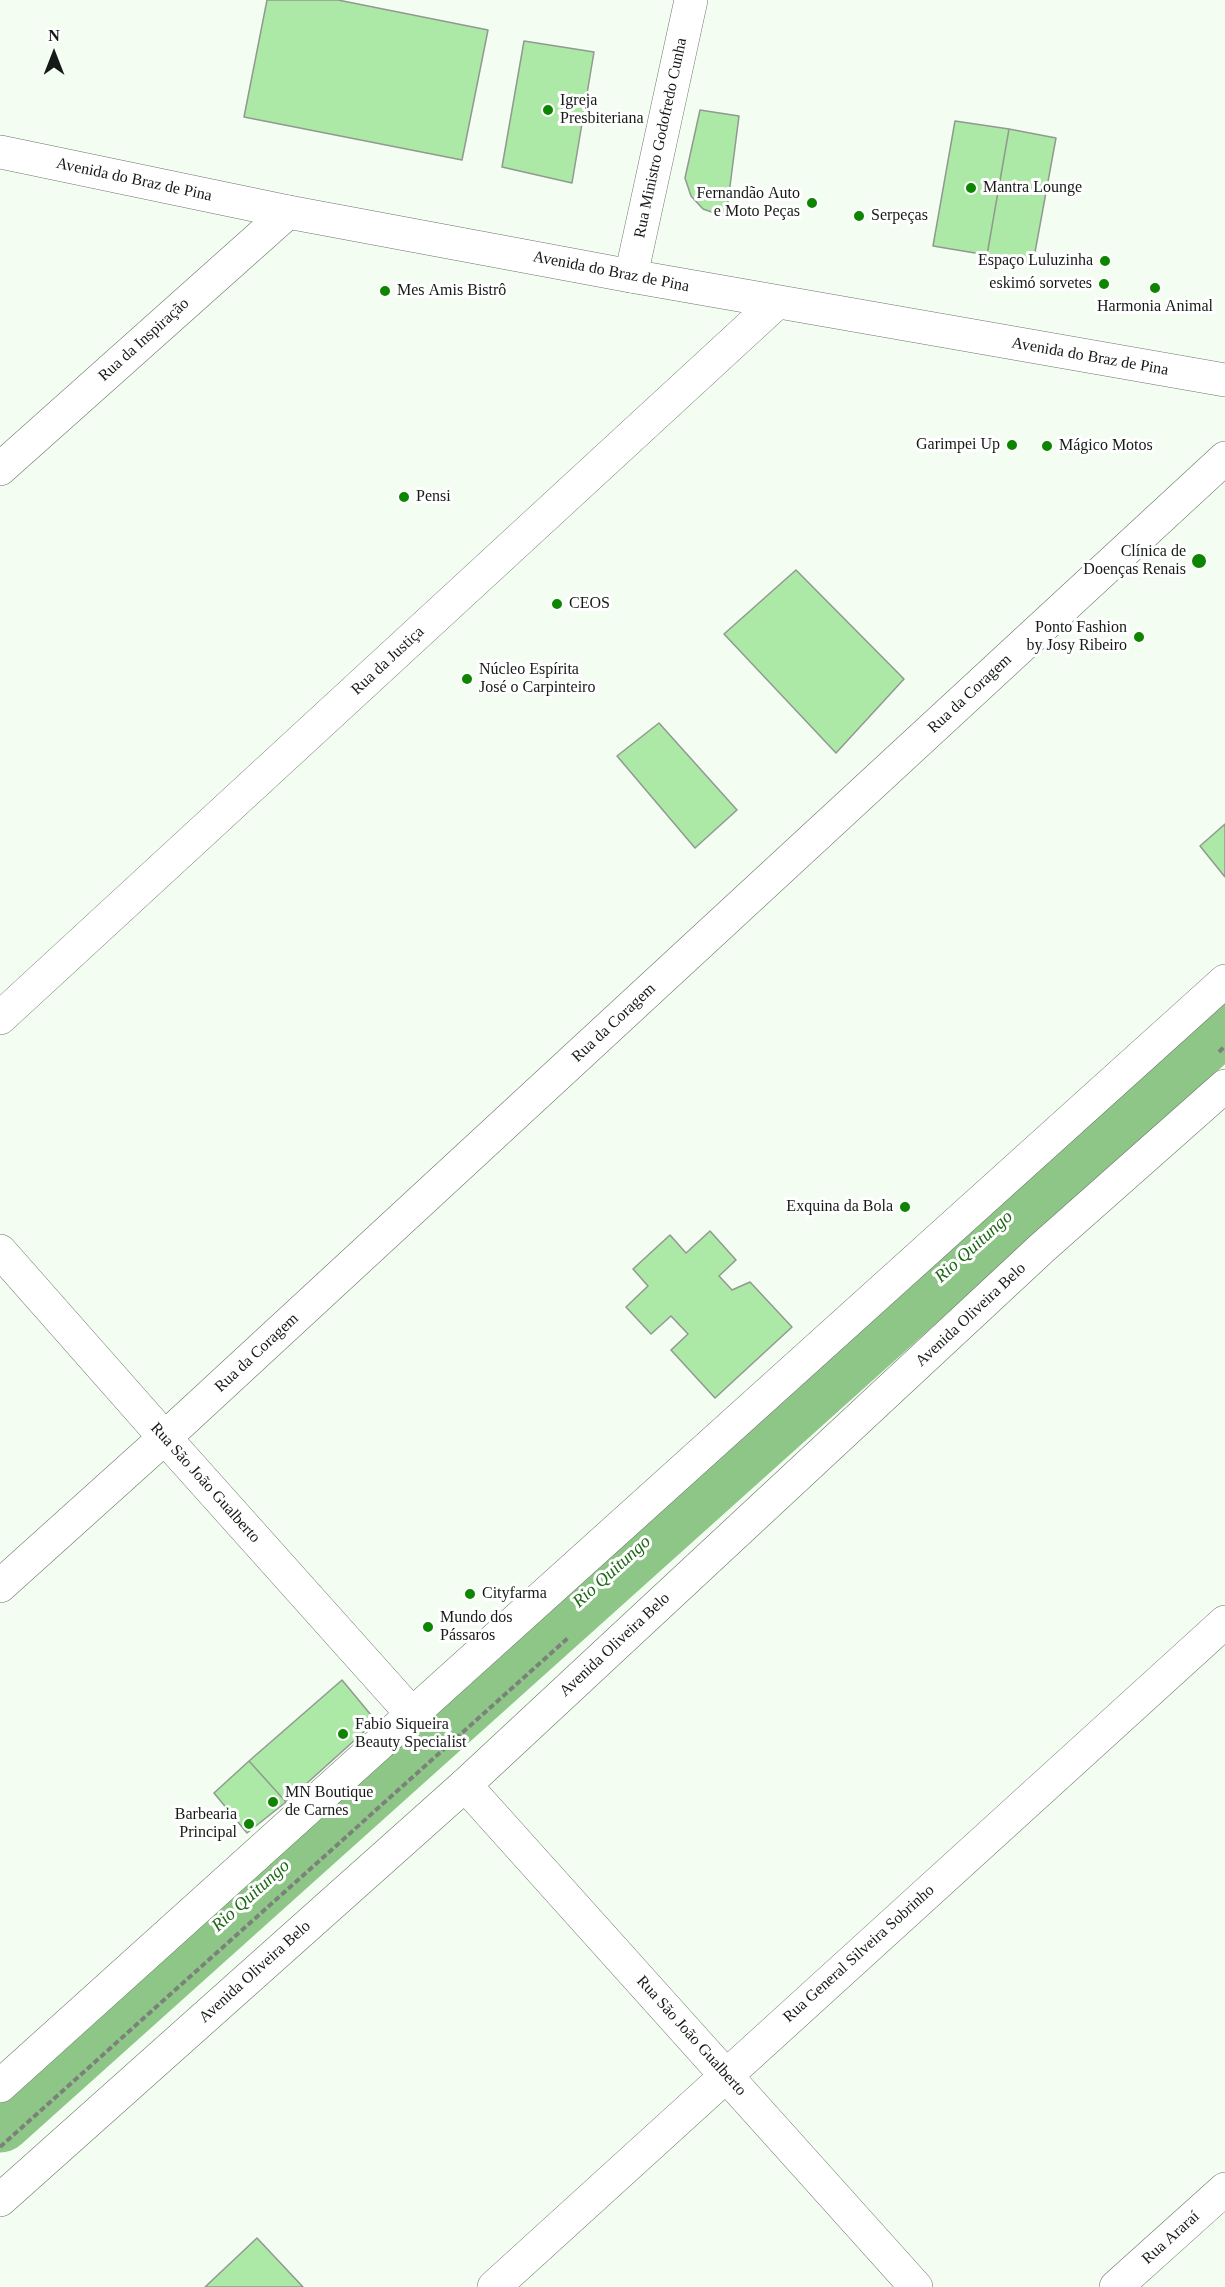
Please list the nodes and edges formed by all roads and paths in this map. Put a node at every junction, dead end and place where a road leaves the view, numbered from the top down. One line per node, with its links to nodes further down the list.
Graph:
1 (691, 0): 4 (street, Rua Ministro Godofredo Cunha)
2 (0, 152): 3 (street, Avenida do Braz de Pina)
3 (288, 212): 4 (street, Avenida do Braz de Pina); 8 (street, Rua da Inspiração)
4 (631, 276): 5 (street, Avenida do Braz de Pina)
5 (776, 303): 6 (street, Avenida do Braz de Pina); 10 (street, Rua da Justiça)
6 (1225, 380)
7 (1225, 458): 13 (street, Rua da Coragem)
8 (0, 469)
9 (1225, 981): 16 (street)
10 (0, 1018)
11 (1225, 1086): 19 (street, Avenida Oliveira Belo)
12 (0, 1251): 13 (street, Rua São João Gualberto)
13 (165, 1438): 14 (street, Rua da Coragem); 16 (street, Rua São João Gualberto)
14 (0, 1586)
15 (1225, 1622): 20 (street, Rua General Silveira Sobrinho)
16 (412, 1714): 21 (street)
17 (465, 1719): 18 (path)
18 (471, 1725)
19 (465, 1785): 20 (street, Rua São João Gualberto); 23 (street, Avenida Oliveira Belo)
20 (726, 2075): 24 (street, Rua General Silveira Sobrinho); 25 (street, Rua São João Gualberto)
21 (0, 2086)
22 (1225, 2189): 26 (street, Rua Araraí)
23 (0, 2200)
24 (494, 2287)
25 (916, 2287)
26 (1116, 2287)

